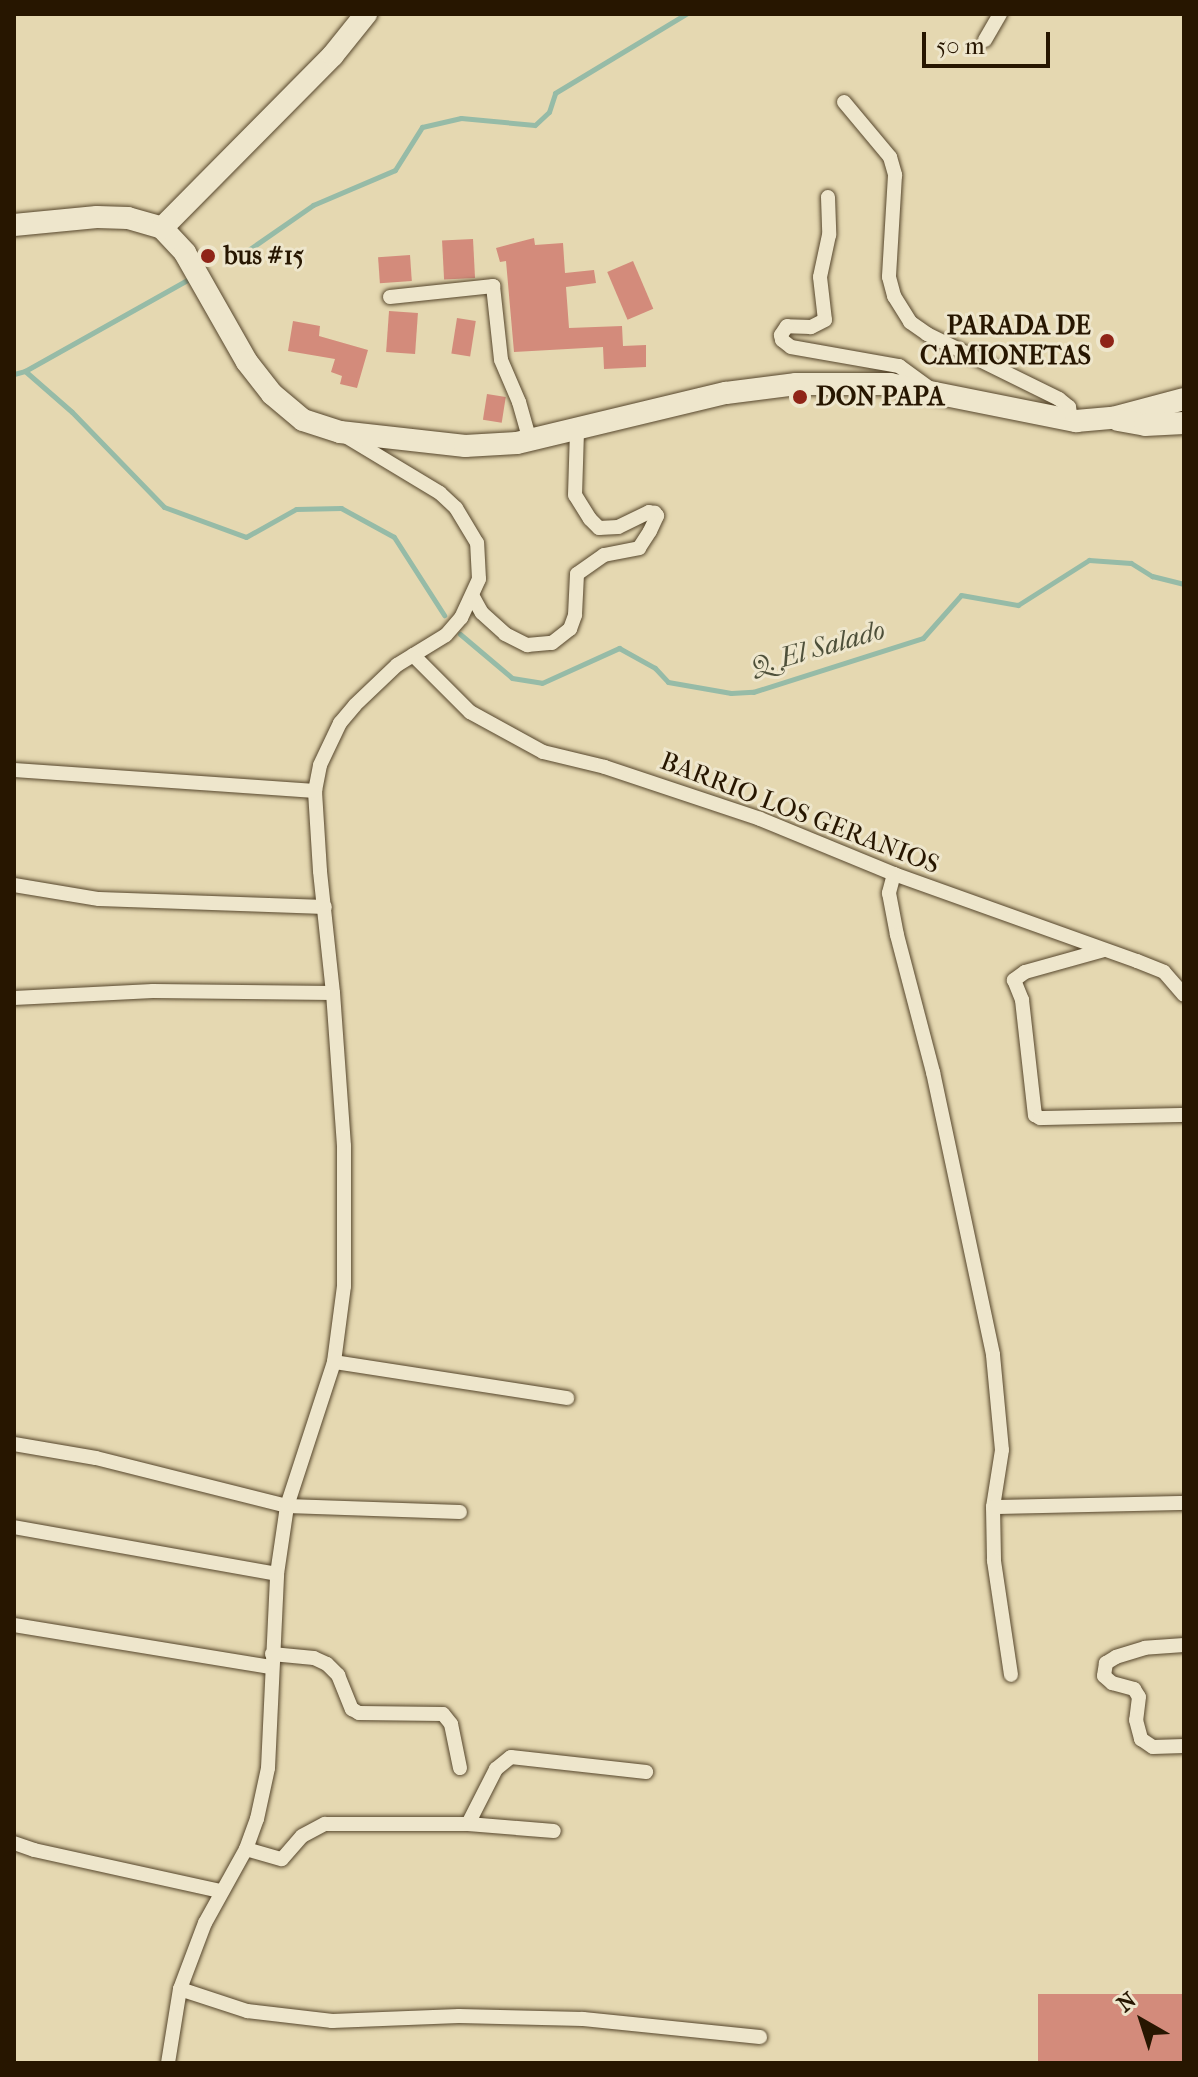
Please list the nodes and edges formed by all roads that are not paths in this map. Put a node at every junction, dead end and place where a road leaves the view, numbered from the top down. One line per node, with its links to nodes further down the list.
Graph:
1 (366, 14): 7 (main road)
2 (1000, 14): 3 (street)
3 (985, 40)
4 (844, 102): 12 (street)
5 (828, 197): 9 (street)
6 (14, 225): 7 (main road)
7 (162, 228): 15 (main road)
8 (390, 297): 16 (street)
9 (938, 394): 12 (main road); 14 (main road)
10 (1184, 399): 11 (main road)
11 (1113, 418): 12 (main road); 13 (main road)
12 (1071, 420)
13 (1184, 423)
14 (577, 431): 16 (main road); 17 (street)
15 (340, 432): 16 (main road); 17 (street)
16 (530, 441)
17 (473, 597): 18 (street)
18 (413, 655): 20 (street); 21 (street, BARRIO LOS GERANIOS)
19 (14, 770): 20 (street)
20 (315, 791): 23 (street)
21 (894, 874): 24 (street, BARRIO LOS GERANIOS); 34 (street)
22 (14, 885): 23 (street)
23 (325, 907): 25 (street)
24 (1104, 949): 26 (street, BARRIO LOS GERANIOS); 28 (street)
25 (333, 993): 27 (street); 29 (street)
26 (1184, 995)
27 (14, 998)
28 (1184, 1115)
29 (334, 1362): 30 (street); 33 (street)
30 (567, 1398)
31 (14, 1444): 33 (street)
32 (1184, 1503): 34 (street)
33 (287, 1506): 35 (street); 37 (street)
34 (993, 1507): 41 (street)
35 (460, 1512)
36 (14, 1527): 37 (street)
37 (277, 1574): 40 (street)
38 (14, 1625): 40 (street)
39 (1184, 1645): 42 (street)
40 (272, 1660): 43 (street); 48 (street)
41 (1011, 1675)
42 (1184, 1746)
43 (460, 1768)
44 (646, 1772): 45 (street)
45 (468, 1824): 46 (street); 48 (street)
46 (554, 1831)
47 (14, 1843): 49 (street)
48 (246, 1849): 49 (street)
49 (220, 1891): 50 (street)
50 (180, 1989): 51 (street); 52 (street)
51 (760, 2037)
52 (168, 2063)

